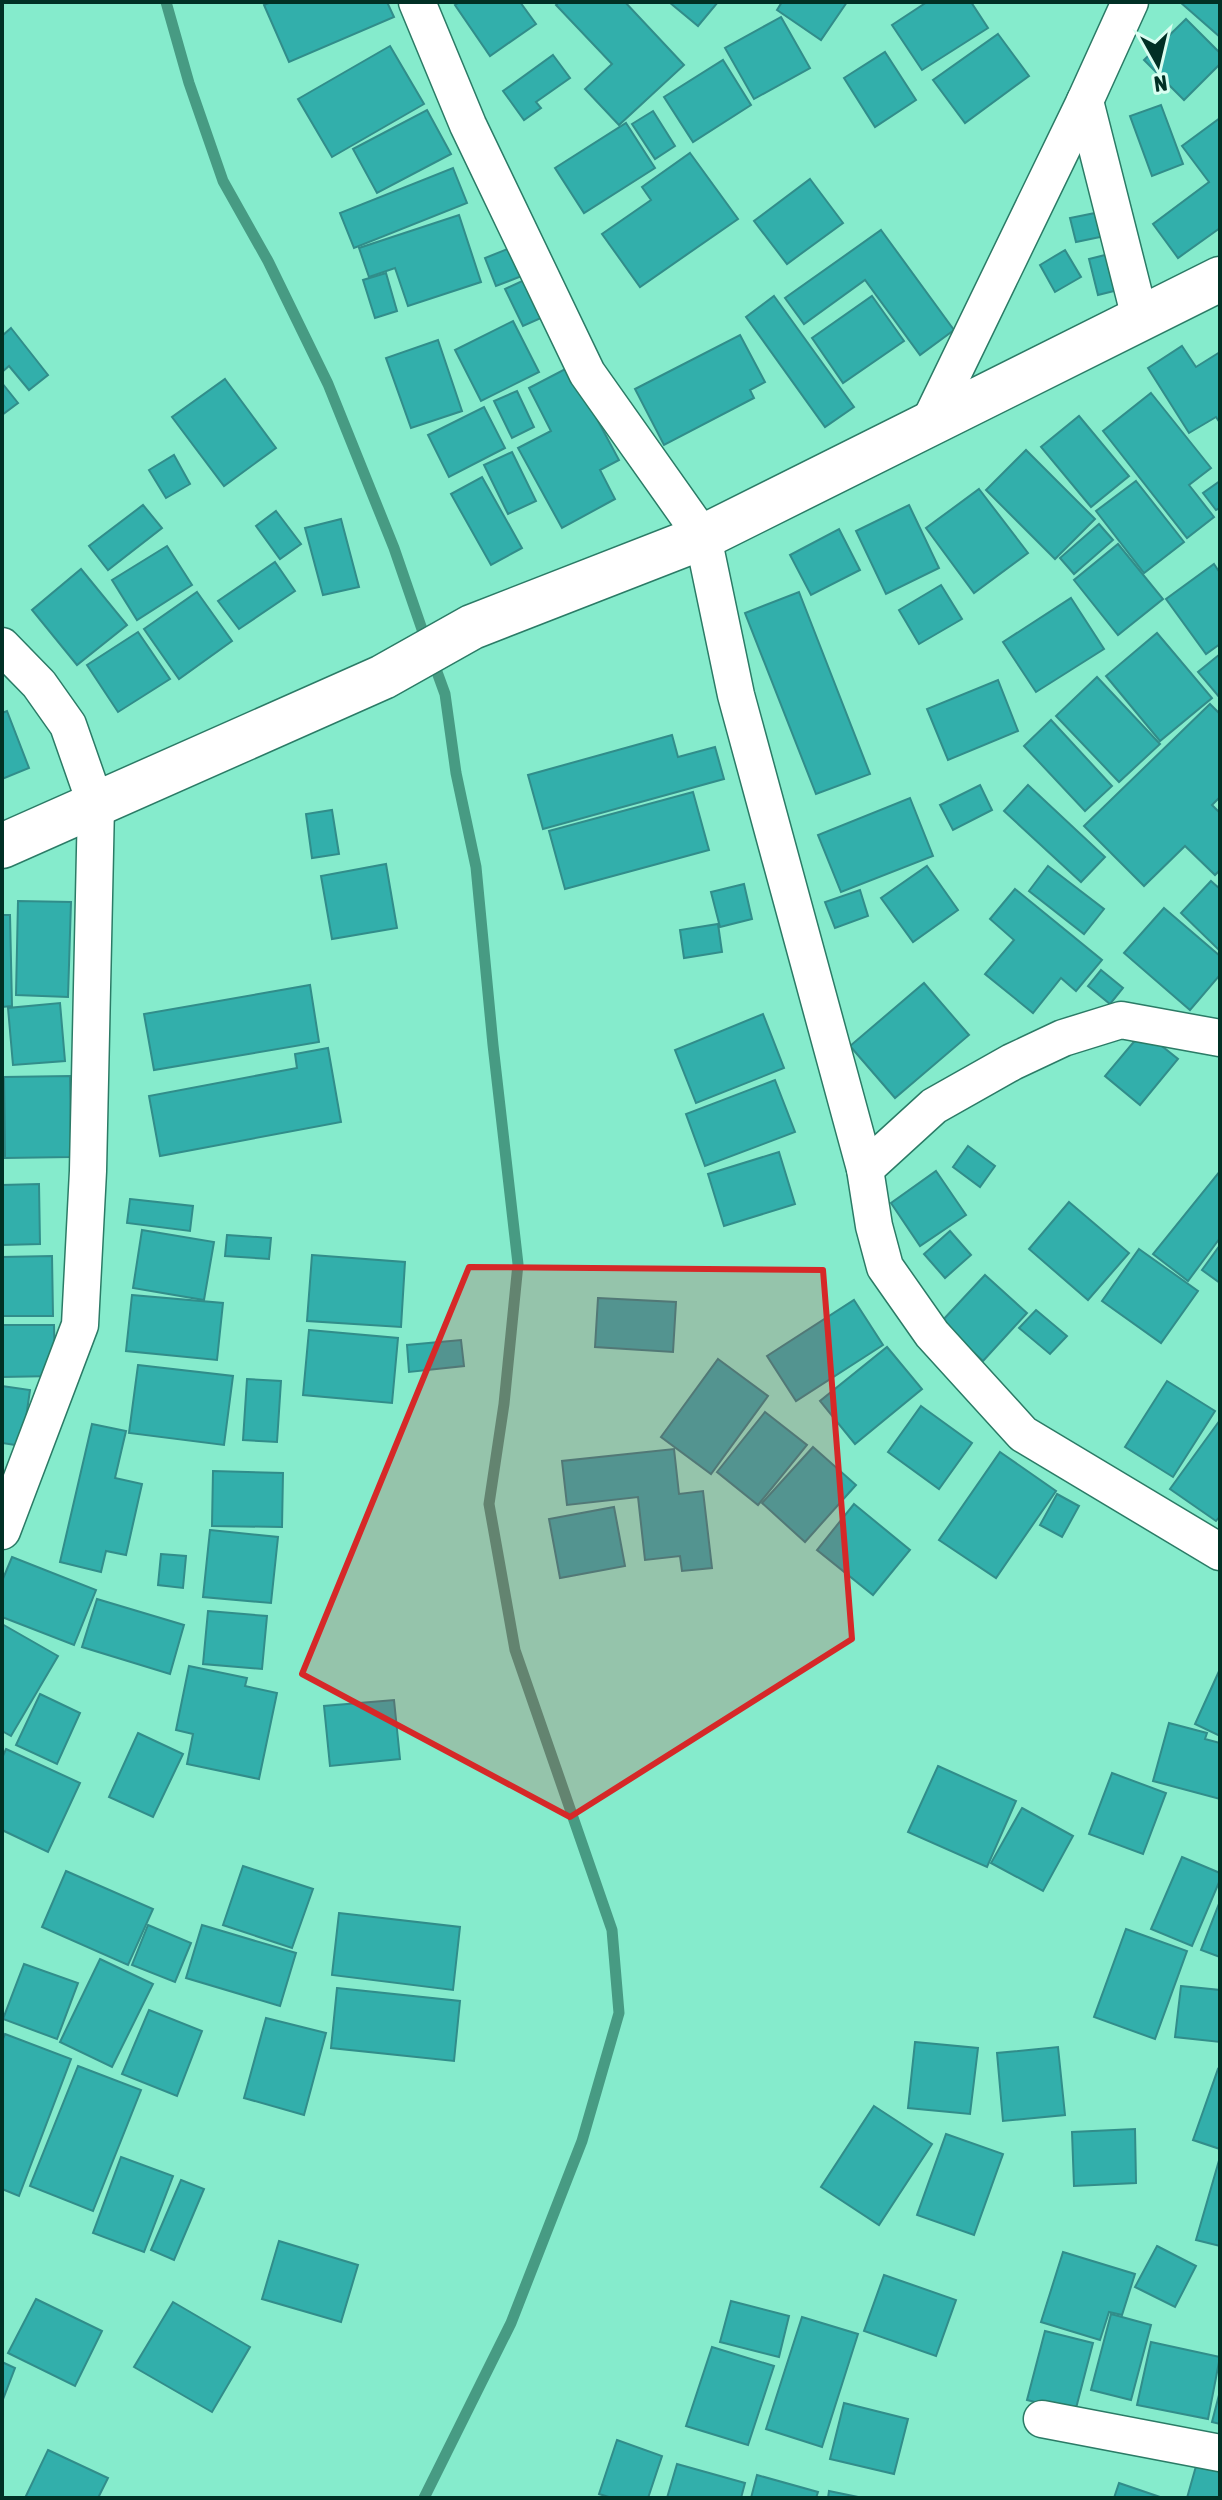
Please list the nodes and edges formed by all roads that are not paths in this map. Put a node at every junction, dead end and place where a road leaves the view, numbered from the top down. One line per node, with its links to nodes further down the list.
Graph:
1 (417, 2): 7 (street)
2 (1130, 2): 3 (street)
3 (1085, 101): 5 (street); 6 (street)
4 (1220, 279): 5 (main road)
5 (1140, 318): 6 (main road)
6 (928, 425): 7 (main road)
7 (703, 537): 9 (main road); 12 (street)
8 (2, 646): 9 (street)
9 (96, 805): 10 (main road); 13 (street)
10 (2, 846)
11 (1220, 1038): 12 (street)
12 (865, 1169): 14 (street)
13 (2, 1531)
14 (1220, 1552)
15 (1042, 2419): 16 (street)
16 (1220, 2453)

